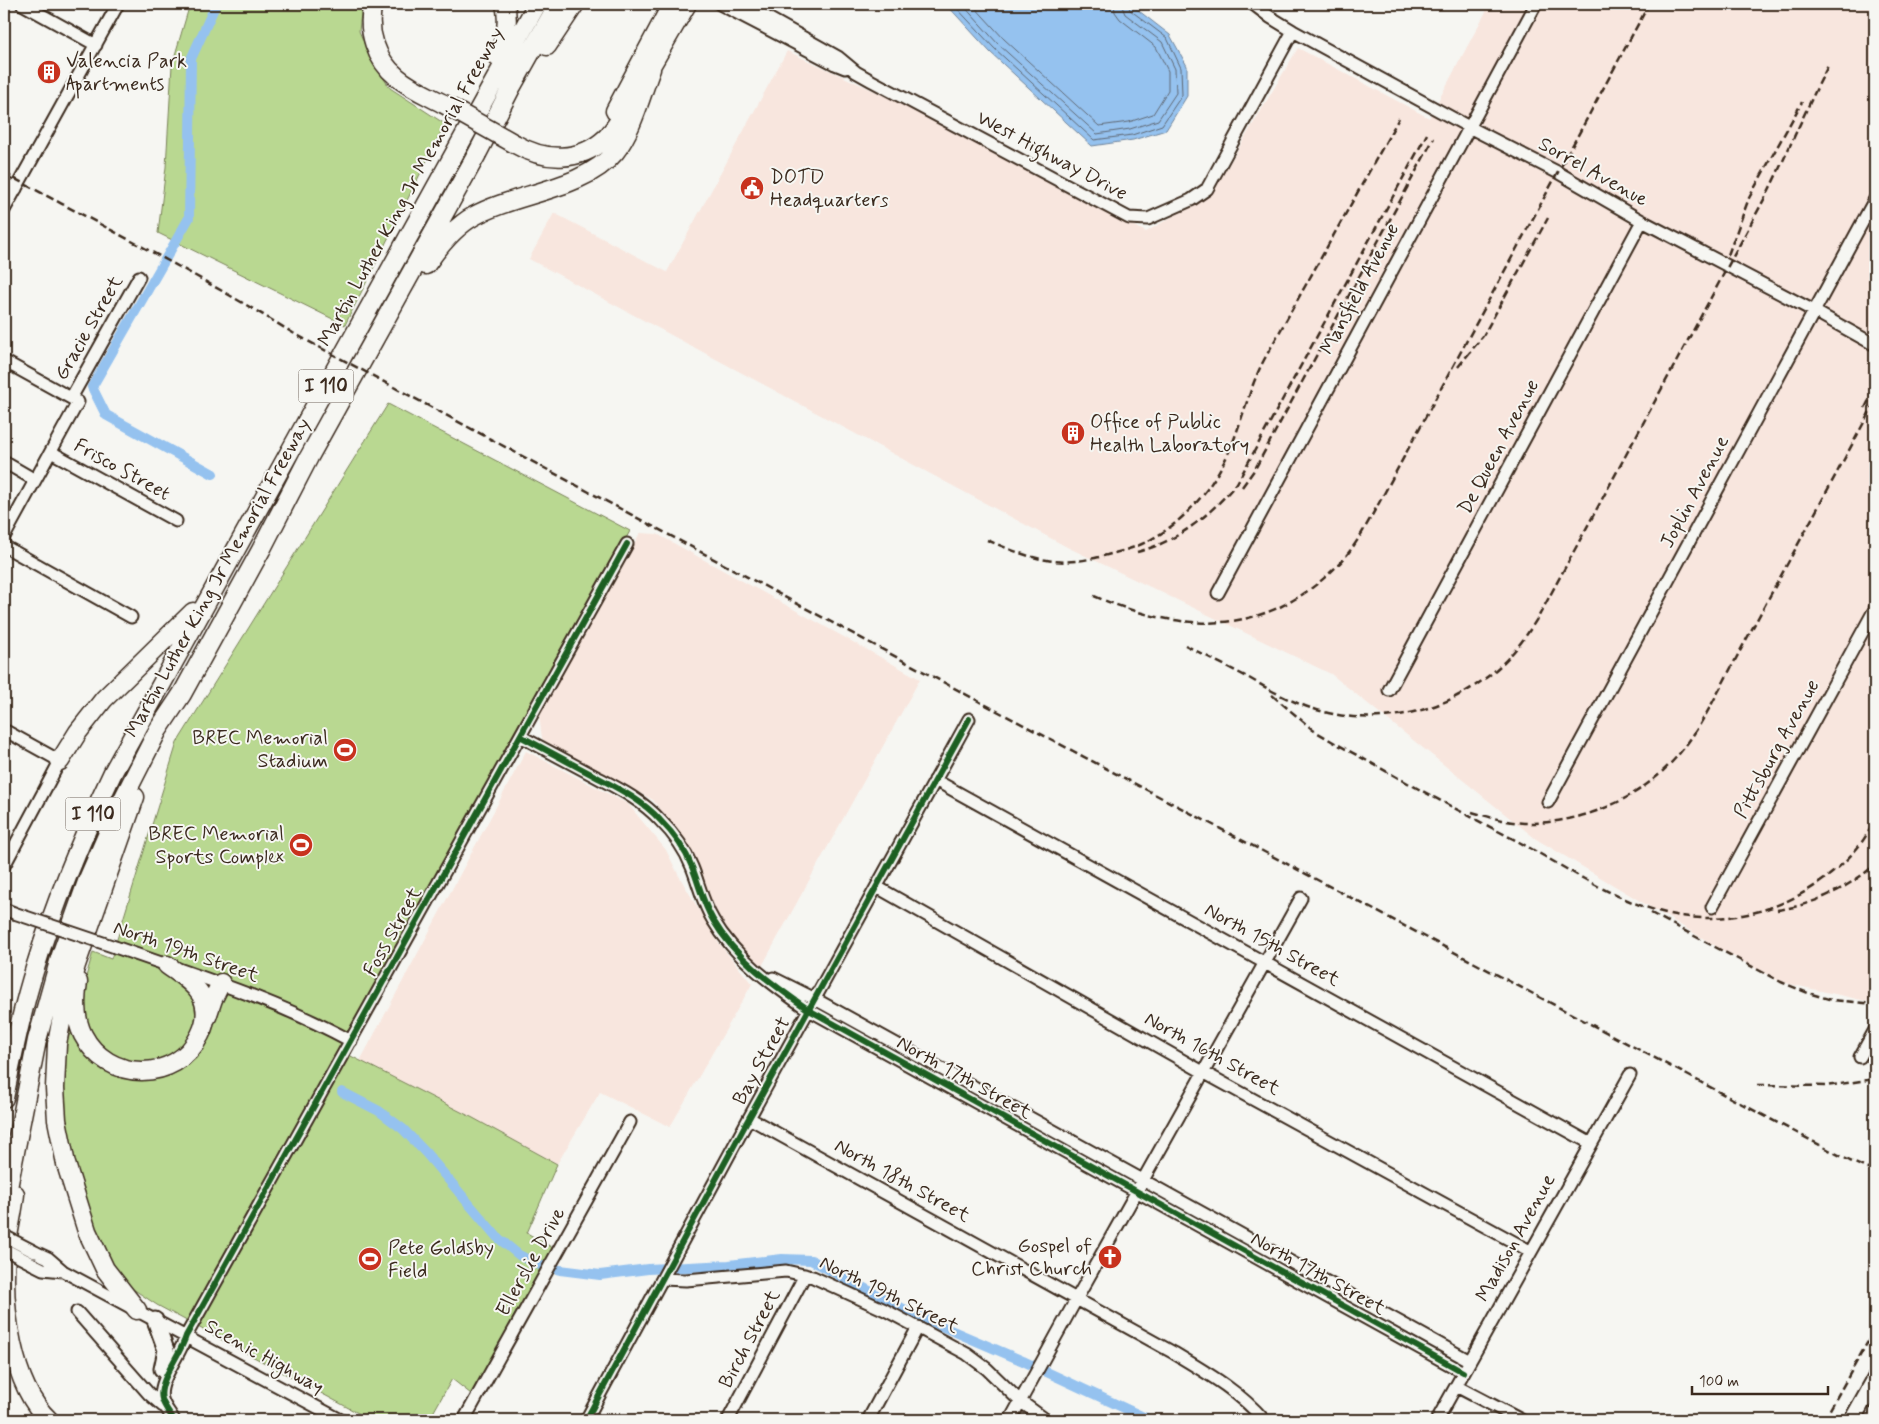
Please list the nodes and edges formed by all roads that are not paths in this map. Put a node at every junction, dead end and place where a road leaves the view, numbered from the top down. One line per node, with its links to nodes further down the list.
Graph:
1 (22, 4): 16 (street)
2 (118, 4): 16 (street)
3 (373, 4): 19 (highway)
4 (380, 4): 19 (highway)
5 (505, 4): 24 (highway)
6 (537, 4): 24 (highway, Martin Luther King Jr Memorial Freeway / I 110)
7 (558, 4): 22 (highway, Martin Luther King Jr Memorial Freeway / I 110)
8 (575, 4): 22 (highway)
9 (672, 4): 21 (highway)
10 (688, 4): 17 (highway)
11 (720, 4): 18 (street, West Highway Drive)
12 (743, 4): 18 (street, West Highway Drive)
13 (1252, 4): 15 (street, Sorrel Avenue)
14 (1536, 4): 20 (street, Mansfield Avenue)
15 (1293, 31): 18 (street, West Highway Drive); 20 (street, Sorrel Avenue)
16 (96, 45): 25 (street)
17 (651, 69): 21 (highway); 30 (highway)
18 (856, 72)
19 (446, 102): 21 (highway)
20 (1469, 127): 28 (street, Sorrel Avenue); 43 (street, Mansfield Avenue)
21 (516, 141)
22 (476, 156): 30 (highway, Martin Luther King Jr Memorial Freeway / I 110)
23 (4, 183): 25 (street)
24 (435, 187): 42 (highway, Martin Luther King Jr Memorial Freeway / I 110)
25 (16, 189): 27 (street)
26 (1875, 199): 31 (street, Joplin Avenue)
27 (4, 210)
28 (1642, 221): 31 (street, Sorrel Avenue); 46 (street, De Queen Avenue)
29 (140, 277): 34 (street, Gracie Street)
30 (394, 304): 47 (highway, Martin Luther King Jr Memorial Freeway / I 110)
31 (1814, 311): 32 (street, Sorrel Avenue); 53 (street, Joplin Avenue)
32 (1875, 345)
33 (4, 361): 34 (street)
34 (74, 400): 35 (street, Gracie Street)
35 (51, 452): 37 (street, Gracie Street); 38 (street, Frisco Street)
36 (4, 462): 37 (street)
37 (35, 480): 39 (street, Gracie Street)
38 (176, 521)
39 (4, 537)
40 (627, 544): 50 (street, Foss Street)
41 (4, 546): 45 (street)
42 (215, 584): 51 (highway); 70 (highway, Martin Luther King Jr Memorial Freeway / I 110)
43 (1218, 593)
44 (1875, 610): 57 (street, Pittsburg Avenue)
45 (131, 617)
46 (1389, 690)
47 (182, 694): 59 (highway); 78 (highway, Martin Luther King Jr Memorial Freeway / I 110)
48 (969, 719): 52 (street, Bay Street)
49 (4, 730): 51 (street)
50 (520, 736): 62 (street, North 17th Street); 68 (street, Foss Street)
51 (60, 761): 54 (street)
52 (935, 780): 55 (street, Bay Street); 60 (street, North 15th Street)
53 (1548, 802)
54 (4, 866)
55 (877, 887): 64 (street, Bay Street); 72 (street, North 16th Street)
56 (1301, 898): 60 (street)
57 (1712, 907)
58 (9, 911): 61 (street, North 19th Street, bridge)
59 (93, 918): 66 (highway); 93 (highway)
60 (1264, 963): 72 (street); 80 (street, North 15th Street)
61 (167, 965): 63 (street, North 19th Street); 66 (highway)
62 (762, 974): 64 (street, North 17th Street); 65 (street, North 17th Street)
63 (221, 983): 66 (highway); 68 (street, North 19th Street)
64 (815, 999): 65 (street, Bay Street); 71 (street, North 17th Street)
65 (809, 1010): 75 (street, North 17th Street); 77 (street, Bay Street)
66 (204, 1026)
67 (1875, 1030): 69 (street)
68 (351, 1041): 97 (street, Foss Street)
69 (1860, 1057)
70 (12, 1060): 74 (highway); 76 (highway, Martin Luther King Jr Memorial Freeway / I 110)
71 (936, 1065): 75 (street); 81 (street, North 17th Street)
72 (1204, 1072): 81 (street); 87 (street, North 16th Street)
73 (1630, 1075): 80 (street, Madison Avenue)
74 (4, 1077)
75 (929, 1077): 82 (street, North 17th Street)
76 (4, 1098)
77 (749, 1118): 91 (street, Bay Street); 92 (street, North 18th Street)
78 (21, 1121): 83 (highway, Martin Luther King Jr Memorial Freeway / I 110); 107 (highway)
79 (630, 1122): 109 (street, Ellerslie Drive)
80 (1590, 1143): 87 (street, Madison Avenue)
81 (1143, 1180): 82 (street); 85 (street, North 17th Street)
82 (1136, 1192): 88 (street, North 17th Street); 92 (street)
83 (4, 1208)
84 (4, 1236): 89 (street, Scenic Highway, bridge)
85 (1256, 1242): 88 (street); 98 (street, North 17th Street)
86 (4, 1249): 89 (street, Scenic Highway, bridge)
87 (1530, 1251): 98 (street, Madison Avenue)
88 (1249, 1254): 100 (street, North 17th Street)
89 (63, 1271): 93 (street, Scenic Highway)
90 (805, 1274): 91 (street, North 19th Street); 96 (street, North 19th Street); 111 (street, Birch Street)
91 (663, 1277): 110 (street, Bay Street)
92 (1076, 1298): 105 (street); 115 (street, North 18th Street)
93 (137, 1310): 95 (street, Scenic Highway)
94 (77, 1312): 103 (street)
95 (155, 1320): 97 (street, Scenic Highway); 99 (main road)
96 (918, 1328): 105 (street, North 19th Street); 112 (street)
97 (186, 1336): 99 (street); 106 (street); 108 (street, Scenic Highway)
98 (1470, 1361): 100 (street, Madison Avenue)
99 (162, 1369): 103 (street)
100 (1463, 1372): 102 (street, Madison Avenue)
101 (1875, 1379): 104 (main road)
102 (1456, 1386): 116 (street, Madison Avenue); 117 (street)
103 (154, 1397): 106 (street)
104 (1870, 1400): 118 (main road)
105 (1020, 1401): 113 (street); 114 (street, North 19th Street)
106 (172, 1417)
107 (49, 1420)
108 (341, 1420)
109 (464, 1420)
110 (586, 1420)
111 (728, 1420)
112 (868, 1420)
113 (1010, 1420)
114 (1046, 1420)
115 (1264, 1420)
116 (1437, 1420)
117 (1521, 1420)
118 (1852, 1420)

